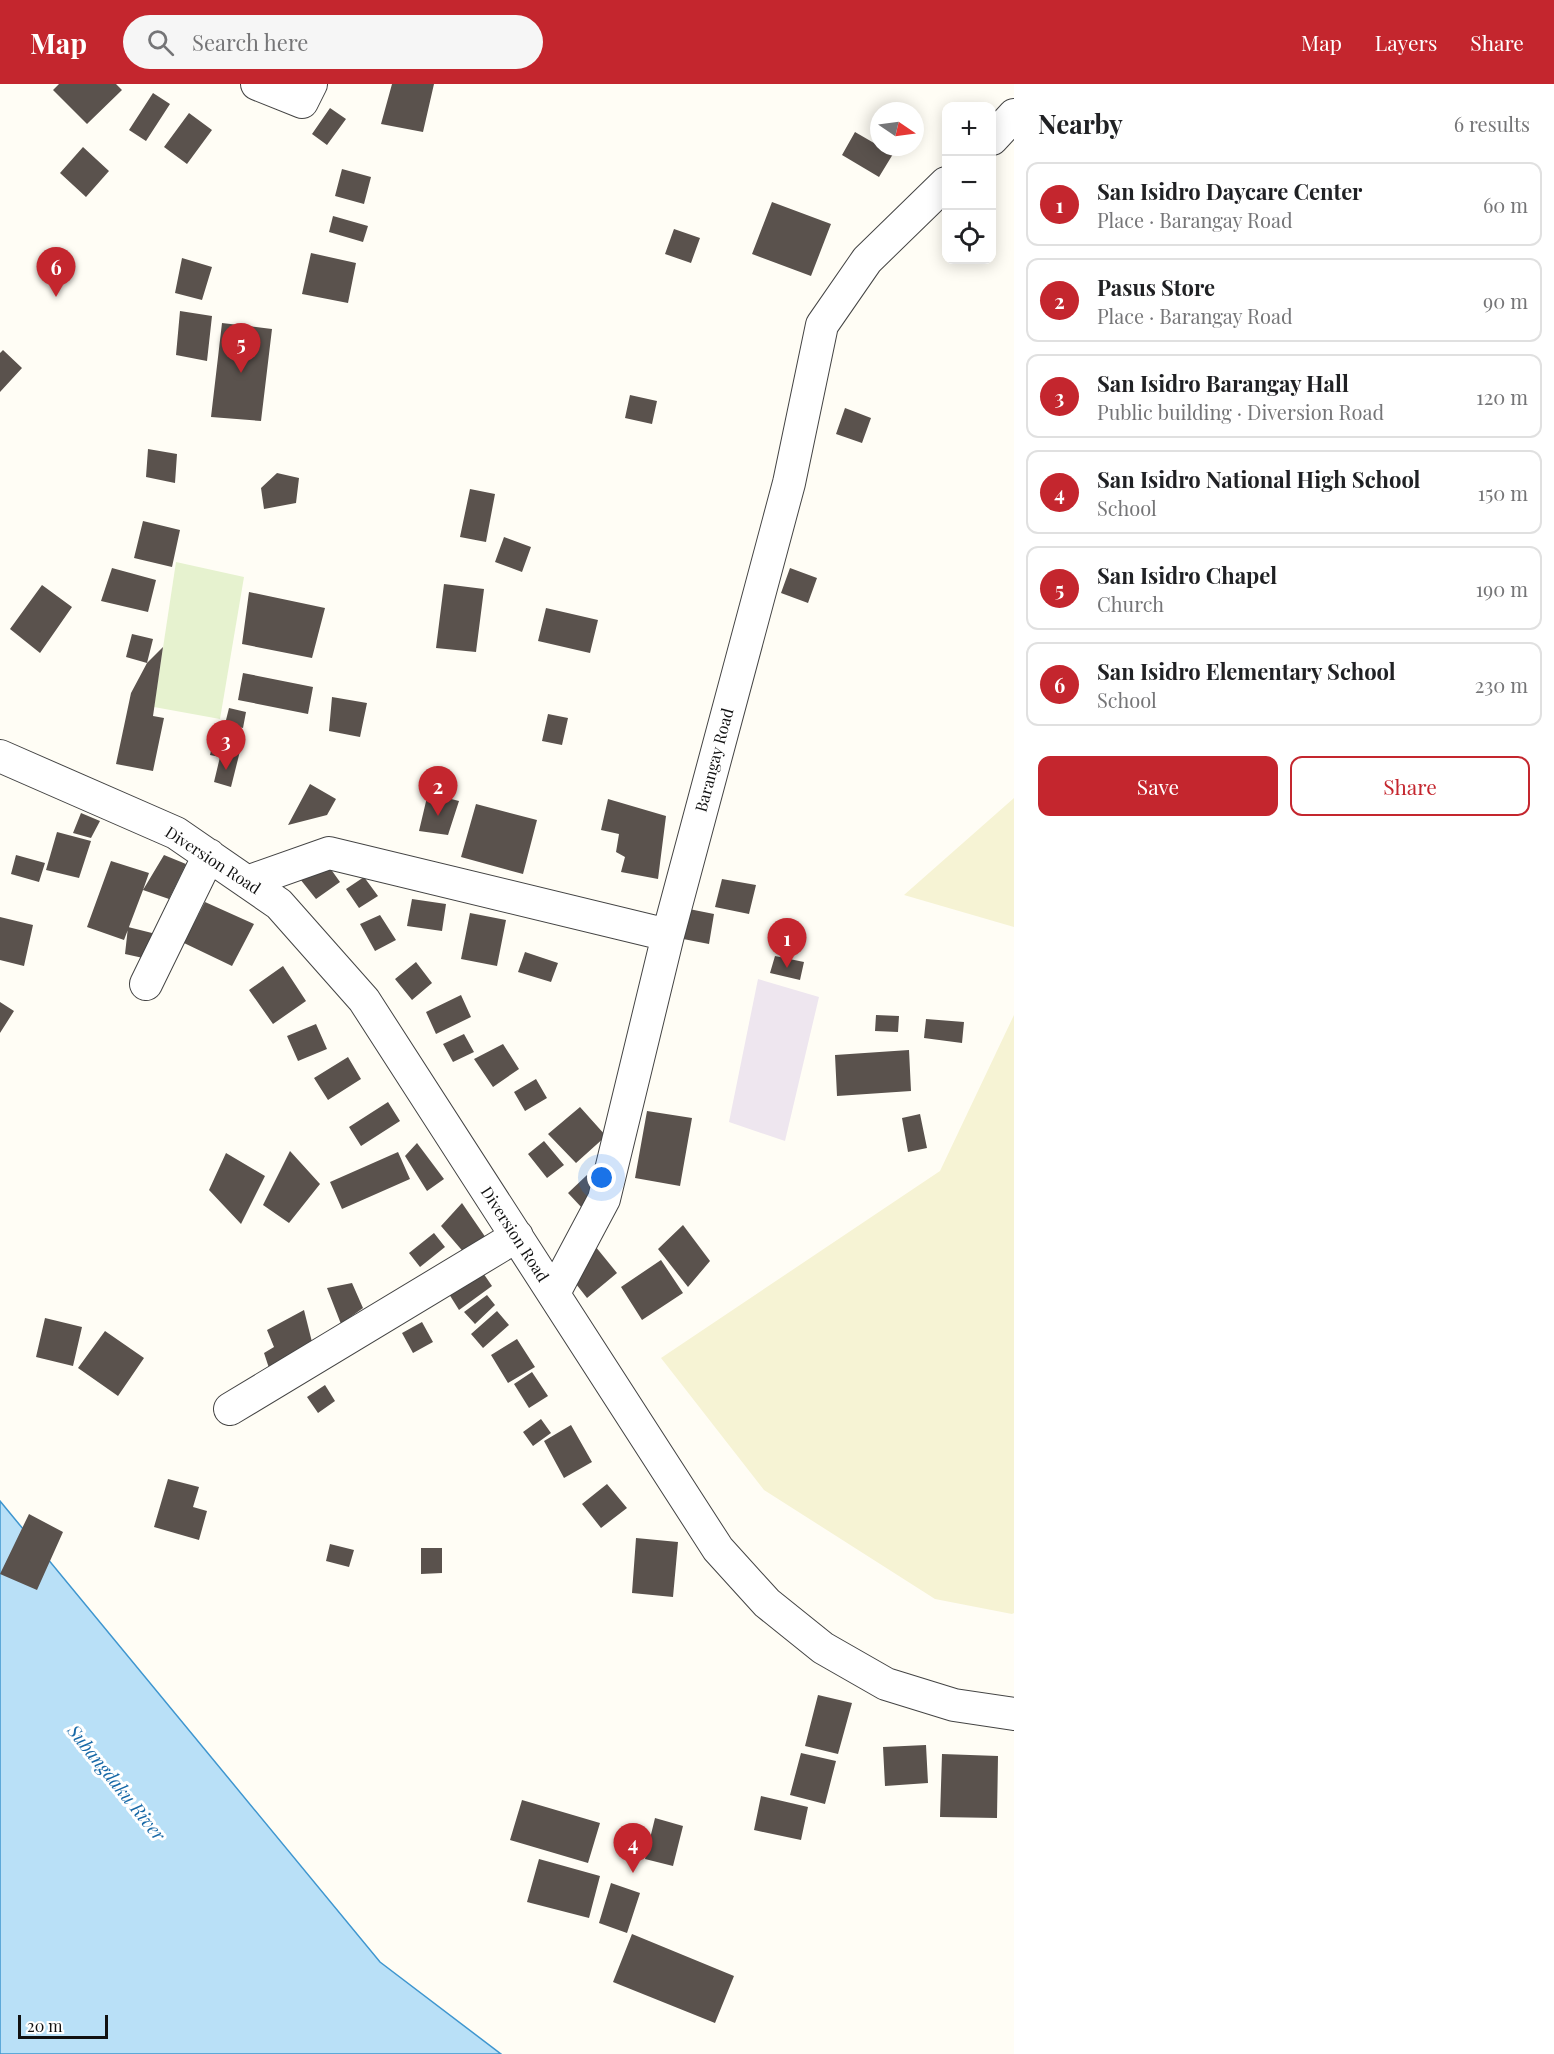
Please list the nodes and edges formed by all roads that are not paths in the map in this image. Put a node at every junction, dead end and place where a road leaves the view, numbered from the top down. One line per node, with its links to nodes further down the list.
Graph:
1 (257, 84): 2 (street)
2 (310, 84)
3 (1014, 115): 4 (street)
4 (996, 135)
5 (939, 190): 9 (street, Barangay Road)
6 (0, 756): 7 (street, Diversion Road)
7 (209, 855): 8 (street, Diversion Road); 10 (street)
8 (247, 882): 9 (street); 11 (street, Diversion Road)
9 (668, 935): 12 (street, Barangay Road)
10 (146, 984)
11 (517, 1236): 12 (street, Diversion Road); 13 (street)
12 (554, 1293): 14 (street, Diversion Road)
13 (230, 1409)
14 (1014, 1714)

